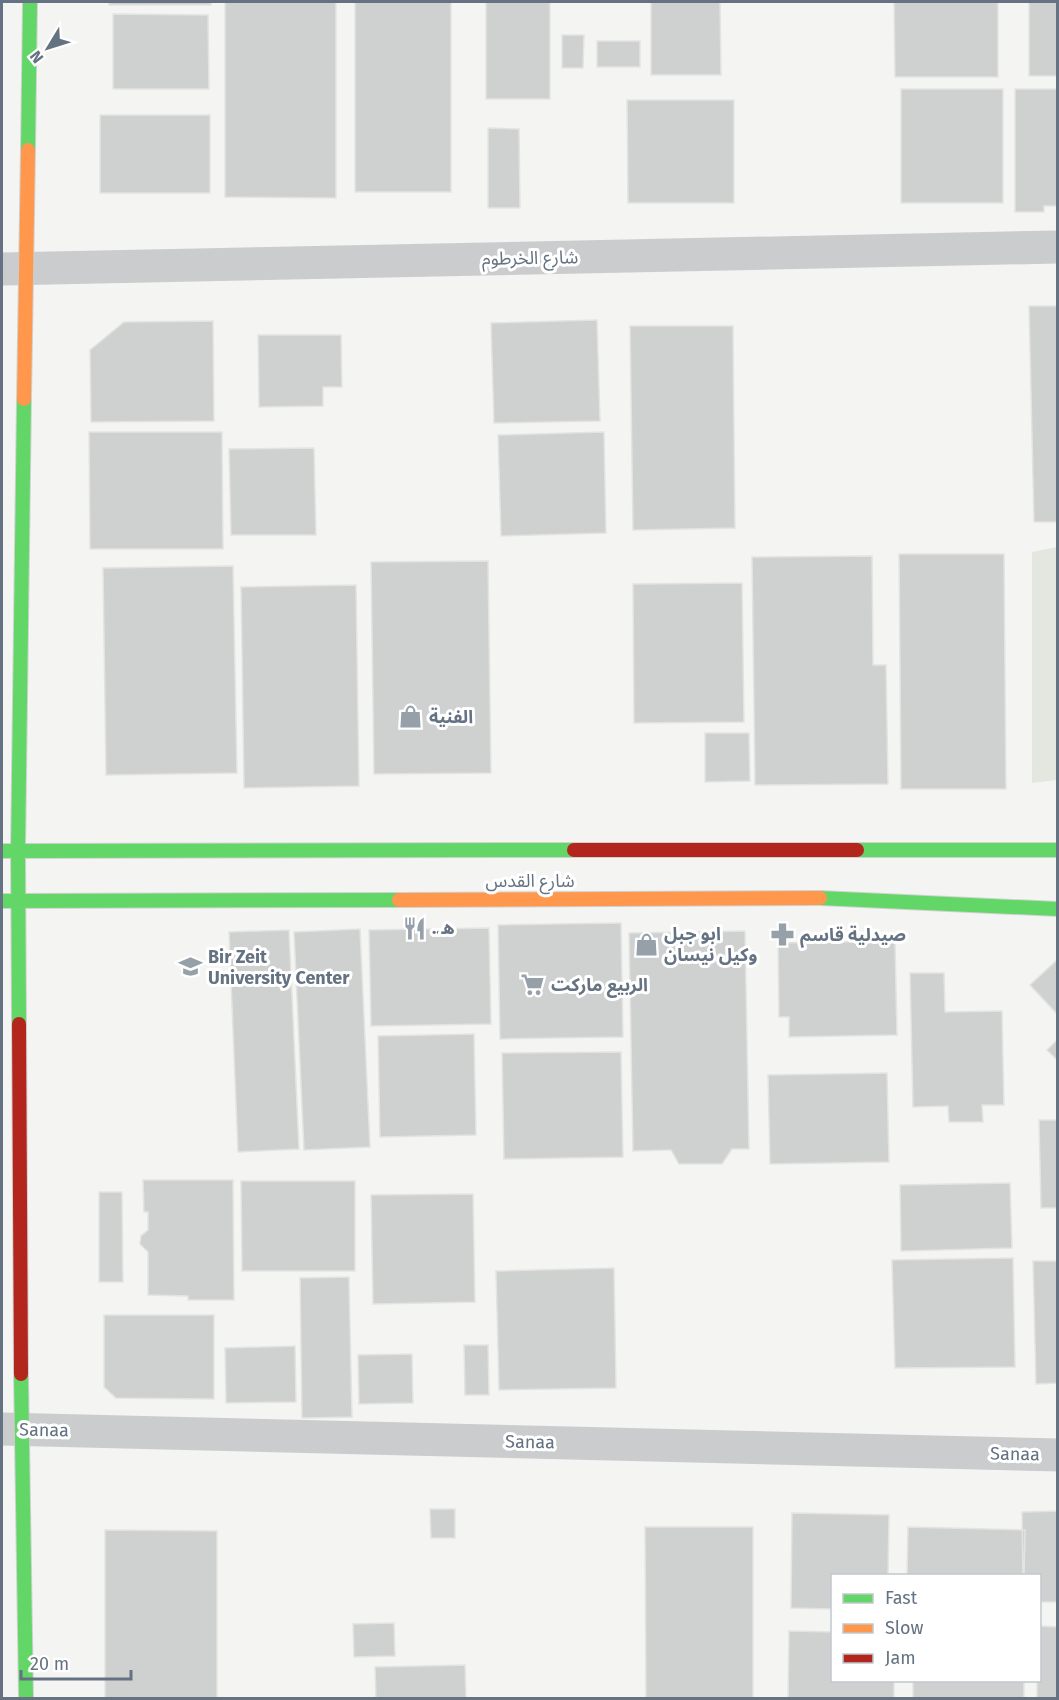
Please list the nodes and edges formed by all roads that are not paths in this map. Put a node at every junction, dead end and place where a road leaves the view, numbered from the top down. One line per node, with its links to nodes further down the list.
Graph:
1 (30, 2): 3 (main road)
2 (1058, 247): 3 (street, شارع الخرطوم)
3 (14, 269): 6 (main road)
4 (1058, 850): 6 (main road, شارع القدس)
5 (2, 851): 6 (main road, شارع القدس)
6 (18, 851): 8 (main road)
7 (2, 901): 8 (main road, شارع القدس)
8 (18, 901): 9 (main road, شارع القدس); 10 (main road)
9 (1058, 909)
10 (11, 1429): 11 (street, Sanaa); 12 (main road)
11 (1058, 1455)
12 (26, 1698)

